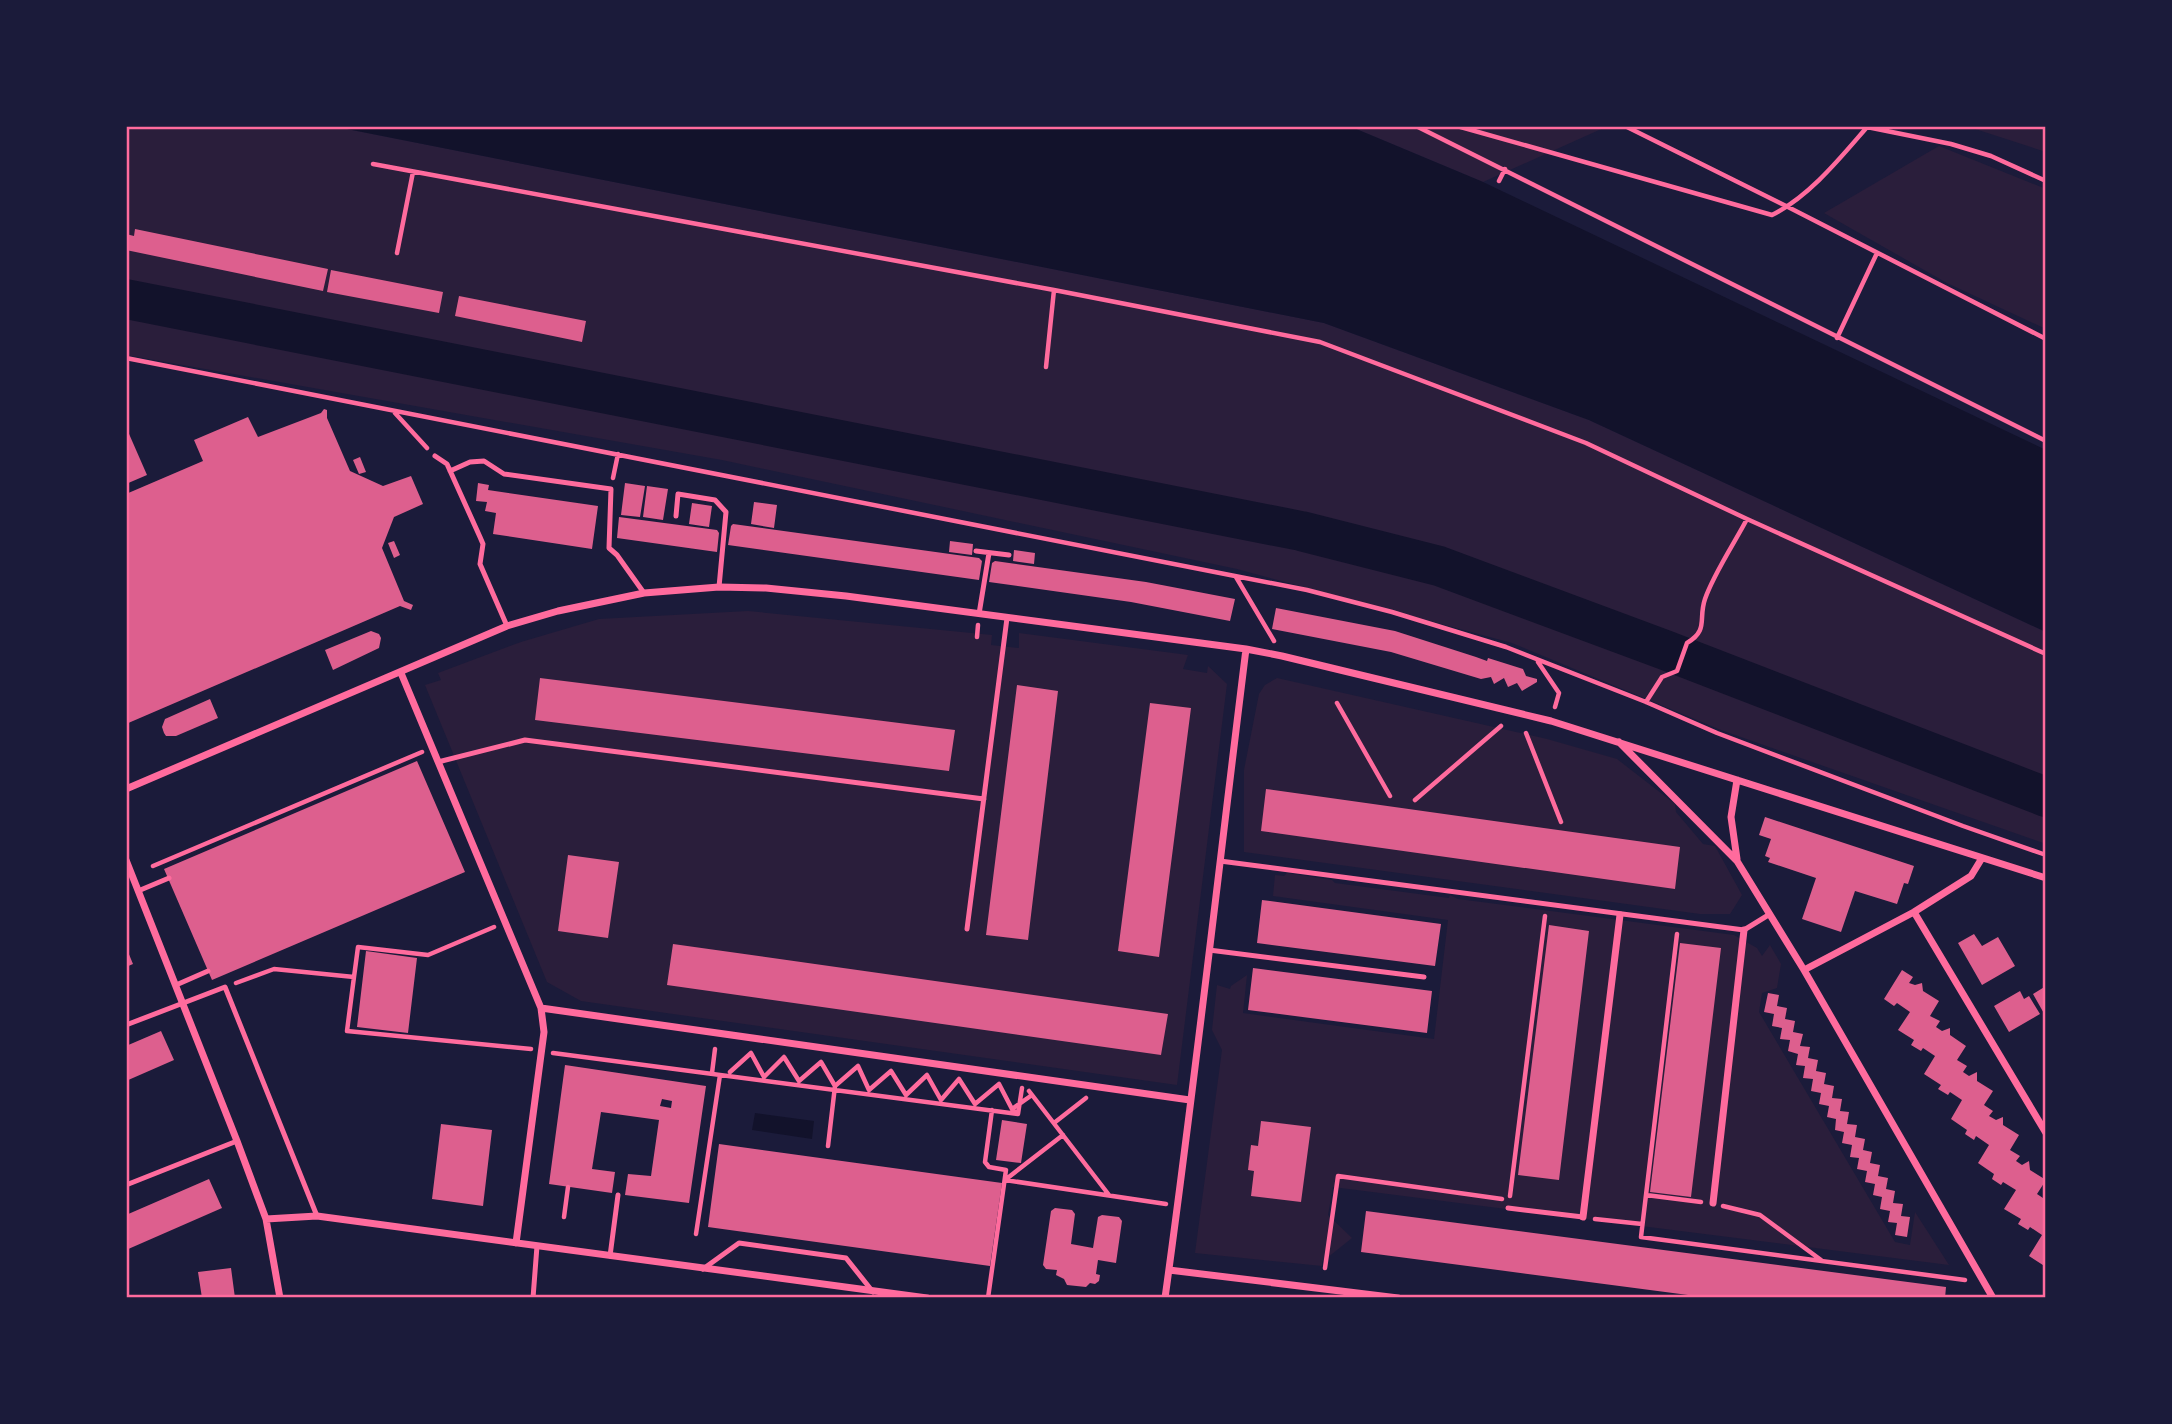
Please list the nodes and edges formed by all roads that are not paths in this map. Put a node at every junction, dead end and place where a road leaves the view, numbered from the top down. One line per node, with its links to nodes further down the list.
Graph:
1 (435, 456): 2 (lane)
2 (450, 471): 8 (lane); 11 (lane)
3 (676, 516): 7 (lane)
4 (976, 551): 5 (lane)
5 (989, 553): 6 (lane); 9 (lane)
6 (1009, 555)
7 (719, 587): 8 (street); 9 (street)
8 (644, 593): 11 (street)
9 (979, 614): 10 (street)
10 (1007, 618): 12 (street); 18 (lane)
11 (507, 626): 13 (street)
12 (1246, 649): 14 (street); 21 (street)
13 (401, 673): 15 (street); 17 (street)
14 (1618, 741): 16 (street); 22 (street)
15 (438, 762): 18 (lane); 37 (street)
16 (1737, 780): 19 (street); 22 (street)
17 (126, 789)
18 (984, 799): 29 (lane)
19 (1982, 858): 24 (street); 26 (street)
20 (126, 860): 25 (street)
21 (1220, 860): 28 (lane); 31 (street)
22 (1737, 860): 27 (street)
23 (169, 878): 25 (lane)
24 (2046, 878)
25 (138, 891): 35 (street)
26 (1914, 912): 32 (street); 40 (street)
27 (1770, 914): 30 (lane); 32 (street)
28 (1620, 915): 30 (lane); 47 (street)
29 (967, 929)
30 (1744, 930): 44 (street)
31 (1209, 950): 34 (lane); 39 (street)
32 (1804, 970): 61 (street)
33 (208, 971): 35 (lane)
34 (1424, 977)
35 (176, 985): 36 (street)
36 (183, 1003): 38 (lane); 41 (street); 46 (lane)
37 (541, 1008): 39 (street); 49 (street)
38 (126, 1025)
39 (1190, 1100): 53 (street)
40 (2046, 1133)
41 (237, 1140): 42 (lane); 48 (street)
42 (126, 1185)
43 (618, 1195): 51 (lane)
44 (1713, 1203)
45 (1508, 1208): 47 (lane)
46 (317, 1216): 48 (street); 49 (street)
47 (1583, 1217)
48 (266, 1219): 56 (street)
49 (516, 1244): 50 (street)
50 (537, 1246): 51 (street); 57 (lane)
51 (610, 1256): 52 (street)
52 (702, 1269): 54 (street); 54 (lane)
53 (1169, 1269): 59 (street); 60 (street)
54 (873, 1292): 55 (street)
55 (913, 1297): 58 (street)
56 (280, 1298)
57 (533, 1298)
58 (927, 1298)
59 (1165, 1298)
60 (1398, 1298)
61 (1993, 1298)

